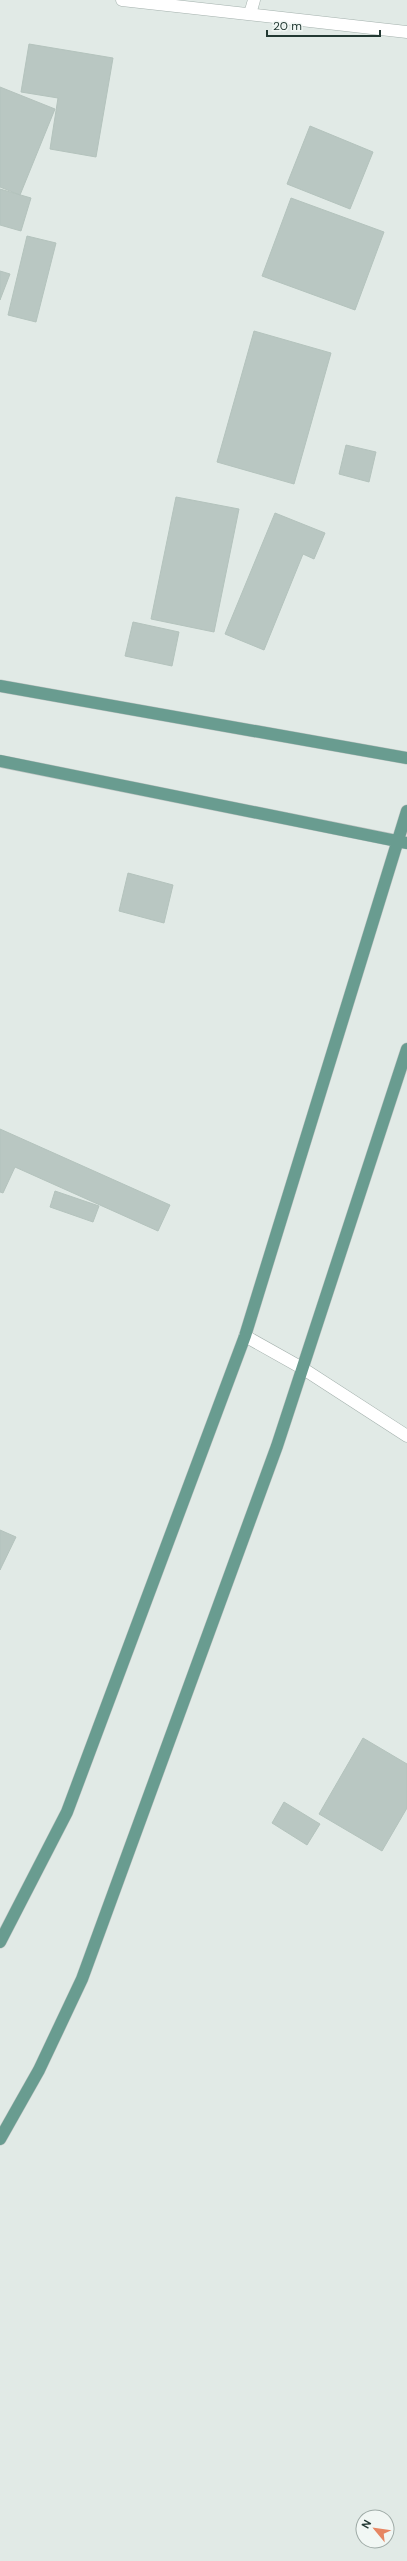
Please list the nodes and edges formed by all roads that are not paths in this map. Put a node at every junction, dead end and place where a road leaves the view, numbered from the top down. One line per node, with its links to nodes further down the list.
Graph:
1 (122, 0): 3 (street)
2 (254, 0): 3 (street)
3 (250, 14): 4 (street)
4 (407, 32)
5 (0, 686): 6 (main road)
6 (407, 758)
7 (0, 761): 9 (main road)
8 (407, 811): 9 (main road)
9 (402, 842): 11 (main road)
10 (407, 1049): 12 (main road)
11 (245, 1336): 12 (street); 14 (main road)
12 (302, 1368): 13 (street); 15 (main road)
13 (407, 1436)
14 (0, 1942)
15 (0, 2139)

